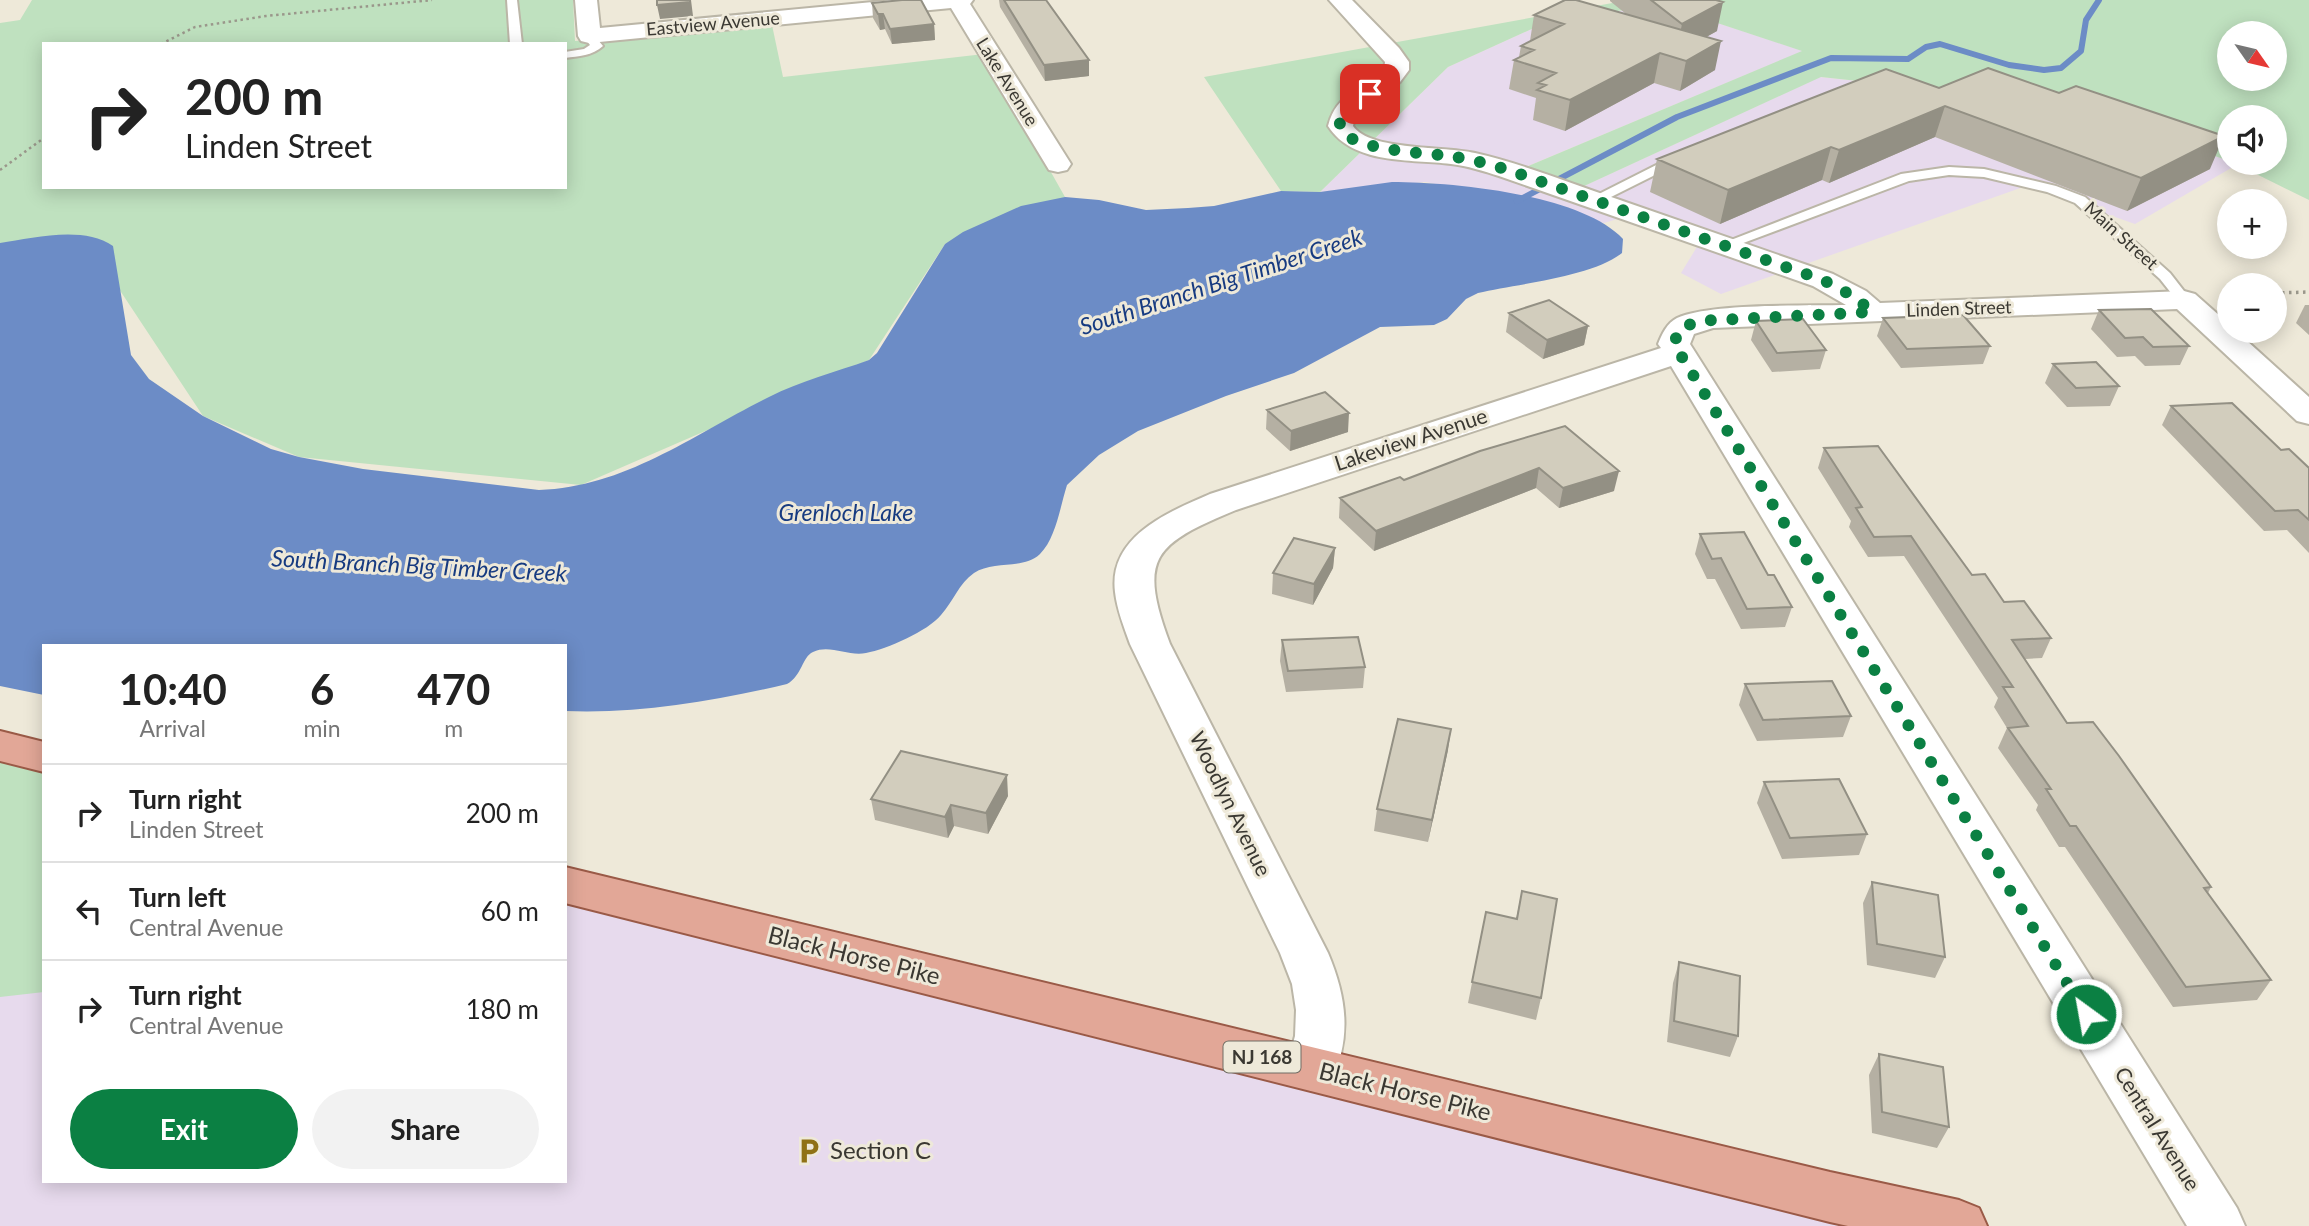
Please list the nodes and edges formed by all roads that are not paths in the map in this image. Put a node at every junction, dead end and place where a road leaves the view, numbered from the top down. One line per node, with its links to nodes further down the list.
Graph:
1 (512, 0): 6 (lane)
2 (586, 0): 5 (street)
3 (959, 0): 5 (street, Eastview Avenue); 9 (street, Lake Avenue)
4 (1340, 0): 10 (street)
5 (589, 36): 7 (lane)
6 (516, 42)
7 (567, 55)
8 (1694, 151): 10 (lane)
9 (1058, 164)
10 (1594, 200): 12 (street)
11 (1774, 227): 12 (lane, Main Street); 13 (lane, Main Street)
12 (1725, 246): 14 (street)
13 (2184, 300): 14 (street, Linden Street); 16 (street, Main Street)
14 (1872, 312): 15 (street, Linden Street)
15 (1678, 353): 17 (street, Lakeview Avenue); 23 (street, Central Avenue)
16 (2309, 414)
17 (1151, 543): 21 (street, Woodlyn Avenue)
18 (0, 746): 19 (main road)
19 (42, 756)
20 (567, 885): 21 (main road, Black Horse Pike / NJ 168)
21 (1312, 1069): 22 (main road, Black Horse Pike / NJ 168)
22 (1959, 1226)
23 (2217, 1226)

